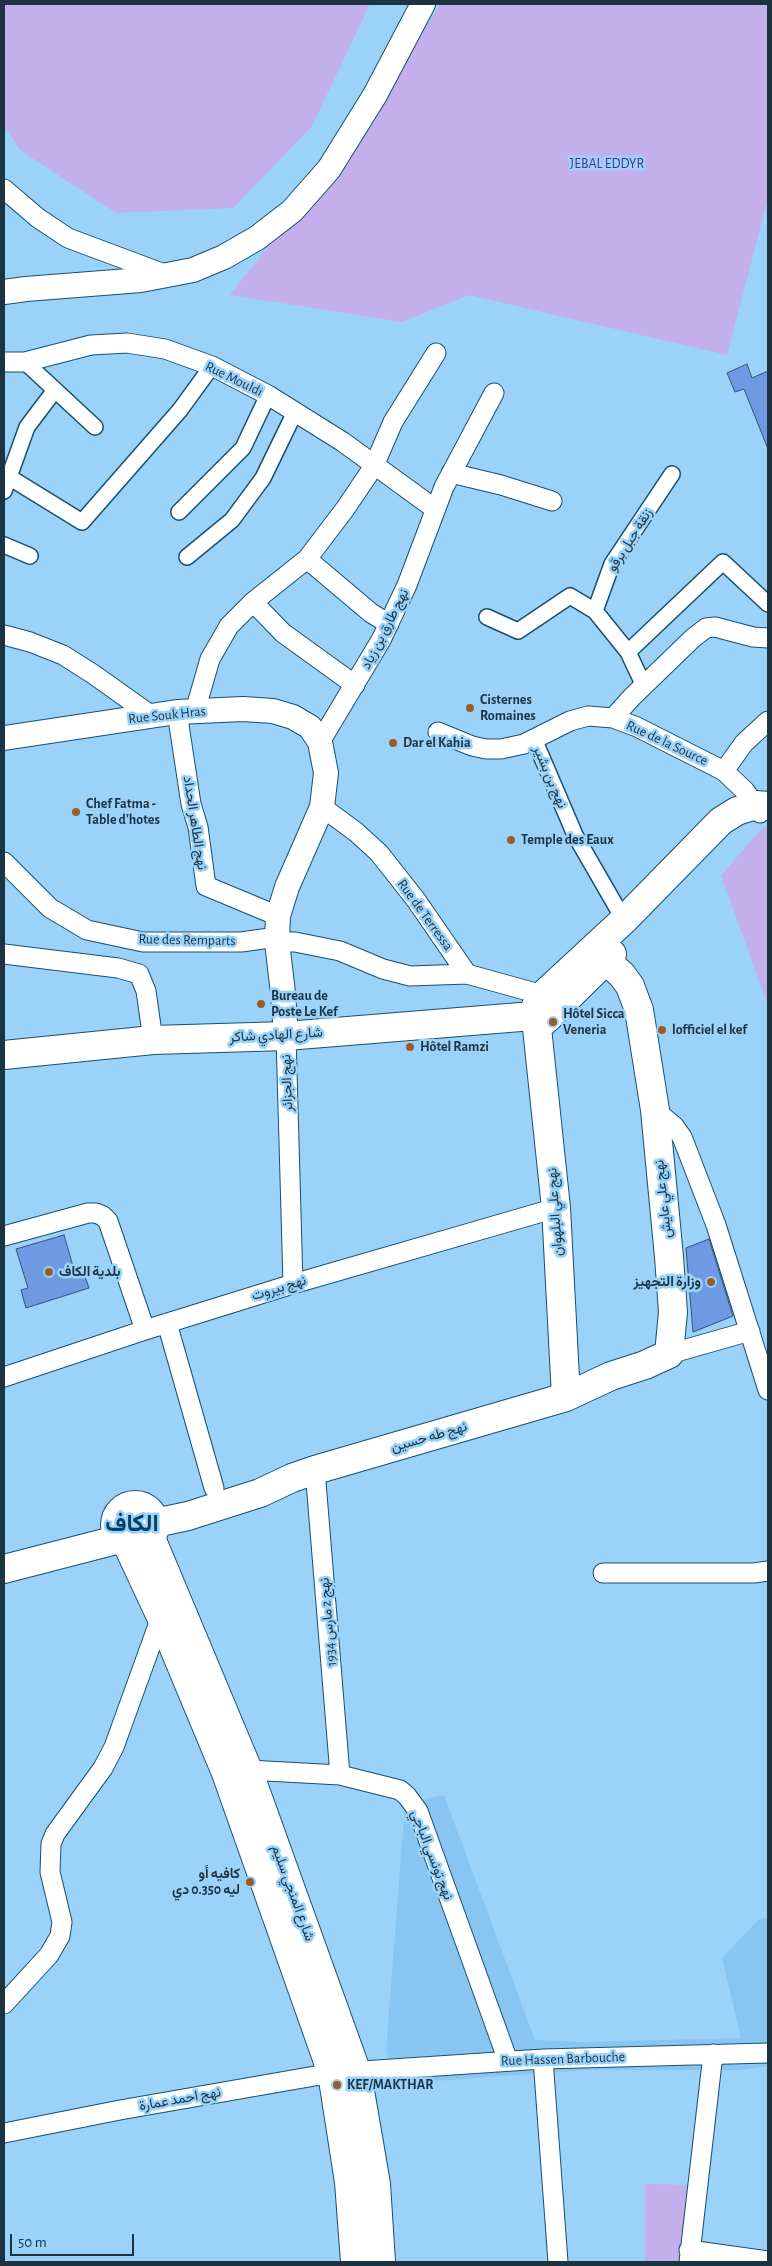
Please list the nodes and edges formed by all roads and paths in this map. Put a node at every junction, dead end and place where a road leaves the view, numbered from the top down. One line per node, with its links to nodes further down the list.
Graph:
1 (423, 4): 3 (street)
2 (4, 189): 3 (street)
3 (167, 275): 4 (street)
4 (4, 292)
5 (436, 352): 14 (street)
6 (4, 362): 7 (street, Rue Mouldi)
7 (26, 362): 8 (street, Rue Mouldi); 9 (street)
8 (212, 366): 11 (street, Rue Mouldi); 17 (street)
9 (54, 390): 13 (street); 17 (street)
10 (494, 393): 15 (street, نهج طارق بن زياد)
11 (268, 395): 12 (street, Rue Mouldi); 20 (street)
12 (295, 412): 14 (street, Rue Mouldi); 23 (street)
13 (95, 427)
14 (374, 466): 19 (street, Rue Mouldi); 24 (street)
15 (451, 473): 18 (street); 19 (street, نهج طارق بن زياد)
16 (672, 474): 27 (street, زنقة جبل برقو)
17 (6, 484)
18 (552, 502)
19 (435, 509): 29 (street, نهج طارق بن زياد)
20 (179, 512)
21 (4, 545): 22 (street)
22 (30, 556)
23 (187, 557)
24 (307, 559): 25 (street); 29 (street)
25 (253, 602): 33 (street); 35 (street)
26 (768, 604): 32 (street)
27 (595, 611): 28 (street); 32 (street)
28 (487, 617)
29 (389, 624): 33 (street, نهج طارق بن زياد)
30 (4, 635): 36 (street)
31 (768, 638): 34 (street)
32 (628, 652): 34 (street)
33 (355, 685): 42 (street, نهج طارق بن زياد)
34 (644, 686): 37 (street)
35 (186, 711): 36 (street, Rue Souk Hras); 42 (street, Rue Souk Hras); 48 (street, نهج الطاهر الحداد)
36 (152, 716): 40 (street, Rue Souk Hras)
37 (613, 718): 41 (street, Rue de la Source); 43 (street, Rue de la Source)
38 (768, 721): 43 (street)
39 (438, 732): 41 (street, Rue de la Source)
40 (4, 738)
41 (534, 740): 47 (street, نهج بن بشير)
42 (320, 742): 44 (street, نهج الجزائر)
43 (724, 771): 45 (street, Rue de la Source)
44 (322, 807): 48 (street, نهج الجزائر); 51 (street, Rue de Terressa)
45 (764, 812): 47 (main road); 50 (main road)
46 (4, 862): 48 (street, Rue des Remparts)
47 (624, 920): 50 (main road)
48 (277, 932): 51 (street); 53 (street, نهج الجزائر)
49 (4, 954): 54 (street)
50 (599, 955): 52 (main road); 56 (main road, نهج علي عايش)
51 (467, 974): 52 (street)
52 (540, 1014): 53 (main road, شارع الهادي شاكر); 57 (main road, نهج علي البلهوان)
53 (286, 1036): 54 (main road, شارع الهادي شاكر); 59 (street, نهج الجزائر)
54 (153, 1040): 55 (main road, شارع الهادي شاكر)
55 (4, 1055)
56 (655, 1110): 62 (street); 63 (main road, نهج علي عايش)
57 (556, 1208): 59 (street, نهج بيروت); 66 (main road, نهج علي البلهوان)
58 (4, 1236): 61 (street)
59 (293, 1284): 60 (street, نهج بيروت)
60 (167, 1322): 61 (street, نهج بيروت); 68 (street)
61 (145, 1330): 64 (street, نهج بيروت)
62 (750, 1331): 63 (street); 65 (street)
63 (669, 1354): 66 (main road)
64 (4, 1375)
65 (768, 1390)
66 (566, 1397): 67 (main road, نهج طه حسين)
67 (304, 1474): 68 (main road, نهج طه حسين); 69 (main road, نهج طه حسين); 75 (street, نهج 2 مارس 1934)
68 (214, 1488): 69 (main road, نهج طه حسين)
69 (136, 1529): 70 (main road, نهج طه حسين); 73 (main road, شارع المنجي سليم); 74 (main road, شارع المنجي سليم)
70 (14, 1566)
71 (768, 1571): 72 (street)
72 (603, 1573)
73 (161, 1617): 74 (main road, شارع المنجي سليم); 76 (street)
74 (237, 1771): 75 (street, نهج تونسي الباجي); 81 (main road, شارع المنجي سليم)
75 (340, 1775): 80 (street, نهج تونسي الباجي)
76 (4, 2004)
77 (713, 2054): 78 (street, Rue Hassen Barbouche); 79 (street, Rue Hassen Barbouche); 83 (street)
78 (768, 2054)
79 (543, 2059): 80 (street, Rue Hassen Barbouche); 87 (street)
80 (508, 2061): 81 (street, Rue Hassen Barbouche)
81 (345, 2073): 82 (street, نهج احمد عمارة); 85 (main road, شارع المنجي سليم); 86 (main road, شارع المنجي سليم)
82 (4, 2133)
83 (689, 2256): 84 (street)
84 (768, 2260)
85 (355, 2262)
86 (381, 2262)
87 (558, 2262)

